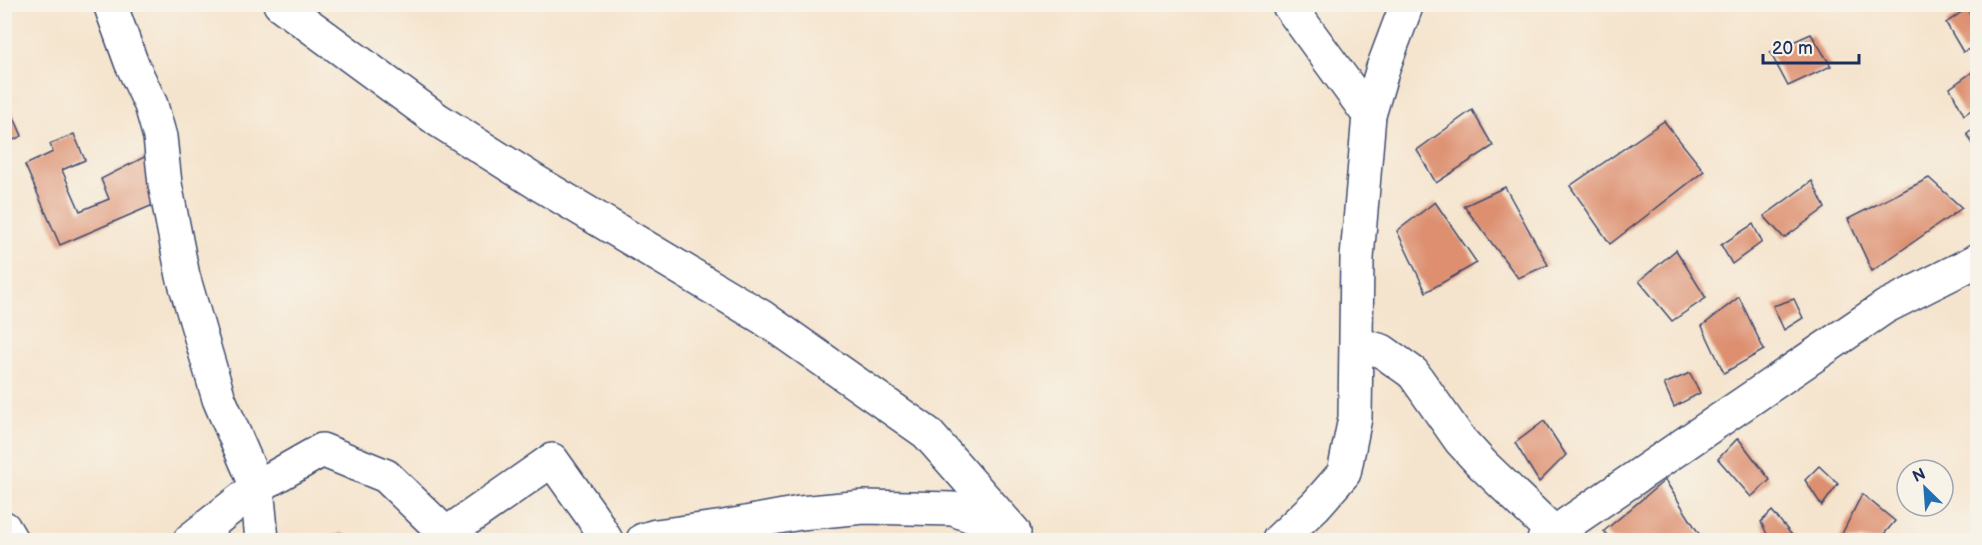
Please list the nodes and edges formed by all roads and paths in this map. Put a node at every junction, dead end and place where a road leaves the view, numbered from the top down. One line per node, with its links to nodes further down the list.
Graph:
1 (111, 4): 8 (street)
2 (280, 4): 11 (street)
3 (1288, 4): 5 (street)
4 (1407, 4): 5 (street)
5 (1368, 115): 7 (street)
6 (1977, 260): 10 (street)
7 (1357, 344): 10 (street); 17 (street)
8 (257, 487): 13 (street); 14 (street); 15 (street)
9 (4, 528): 12 (street)
10 (1558, 535)
11 (1022, 536): 16 (street)
12 (11, 540)
13 (190, 540)
14 (262, 540)
15 (606, 540)
16 (643, 540)
17 (1279, 540)

